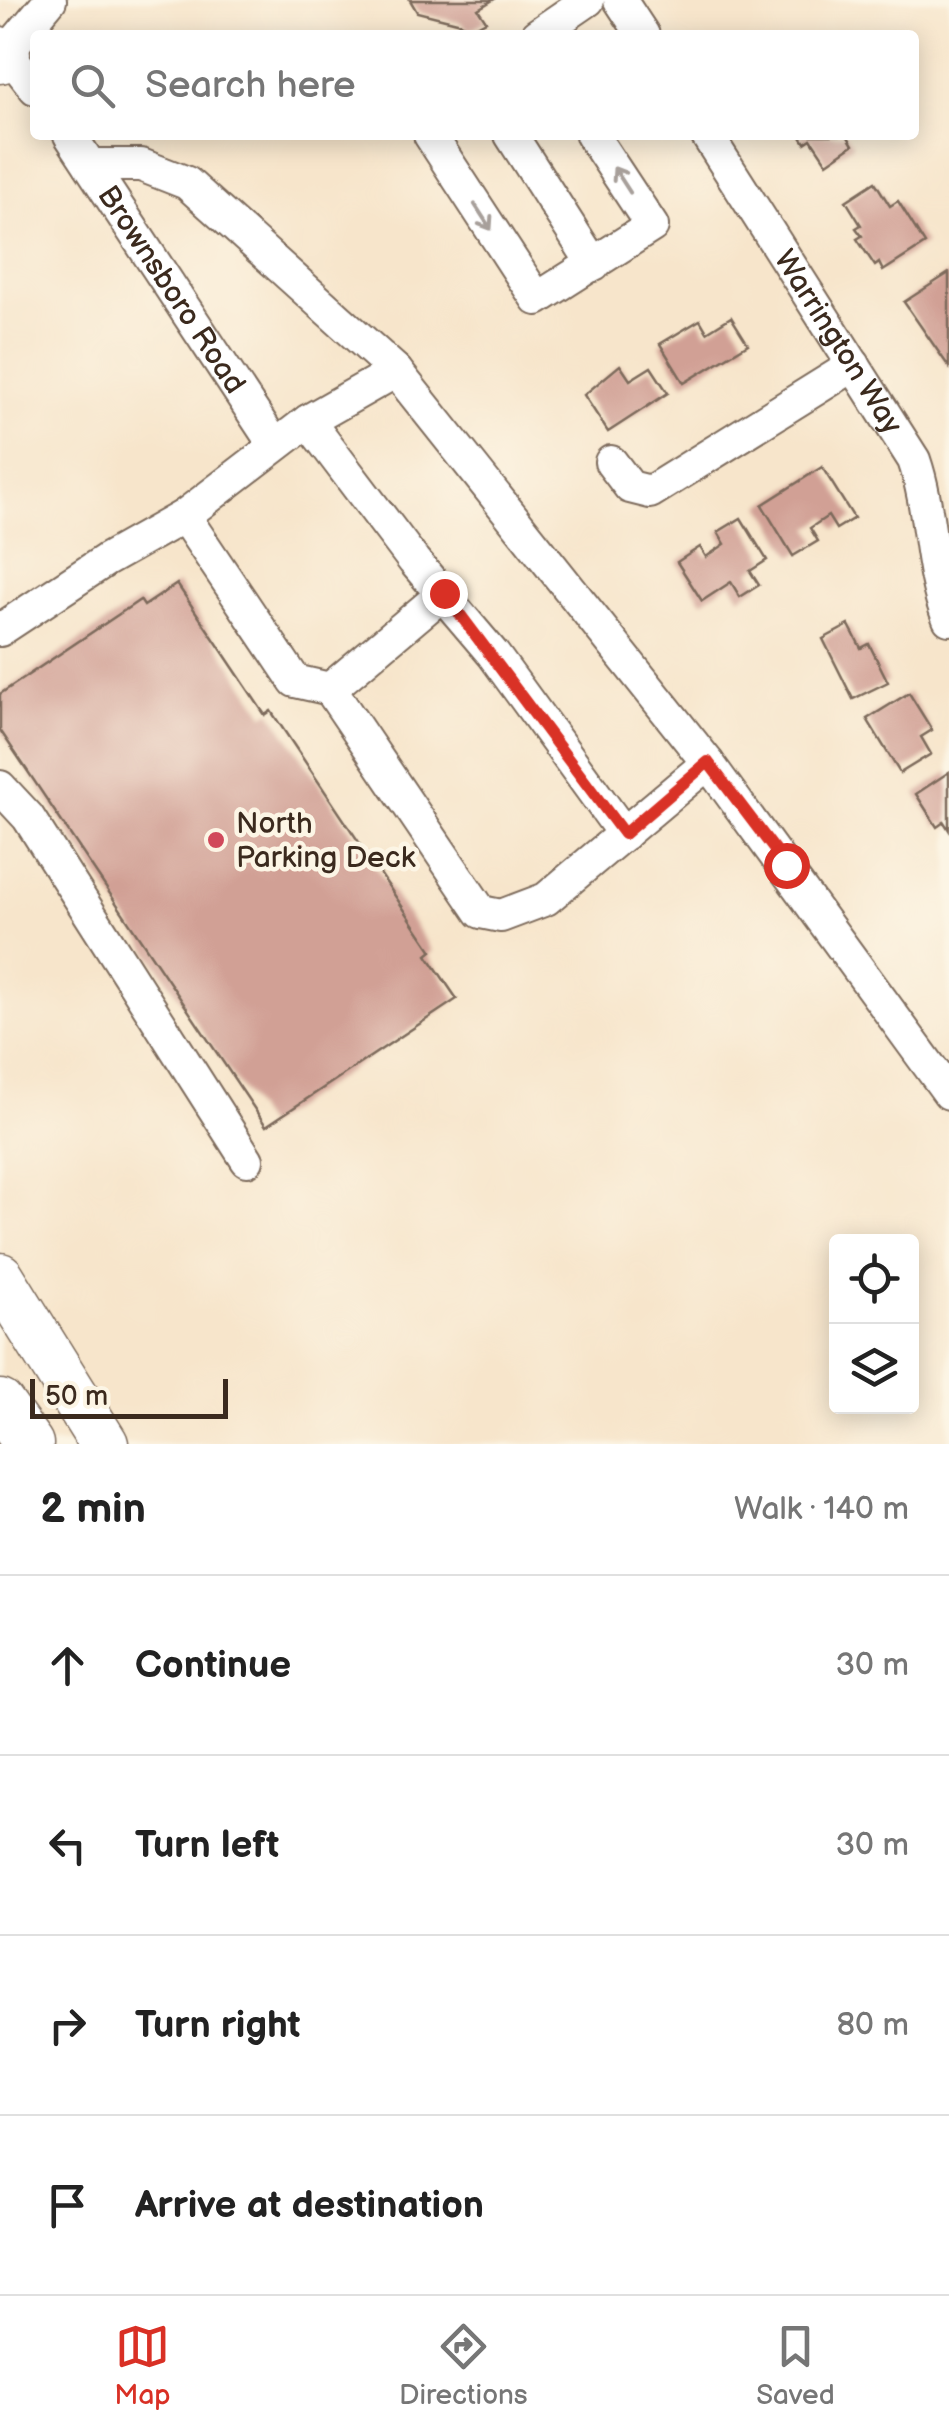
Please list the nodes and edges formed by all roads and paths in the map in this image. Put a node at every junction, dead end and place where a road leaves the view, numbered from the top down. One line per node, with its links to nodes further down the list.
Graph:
1 (50, 0): 6 (street)
2 (588, 0): 4 (street)
3 (620, 0): 5 (street)
4 (544, 30)
5 (640, 30)
6 (8, 59)
7 (73, 140): 12 (street, Brownsboro Road)
8 (433, 140): 13 (street, one-way to 13)
9 (514, 140): 13 (street)
10 (595, 140): 13 (street, one-way to 10)
11 (711, 140): 14 (street, Warrington Way)
12 (90, 165): 15 (street); 17 (street, Brownsboro Road)
13 (594, 265)
14 (854, 364): 18 (street); 21 (street, Warrington Way)
15 (396, 371): 16 (street); 24 (street)
16 (308, 422): 17 (street); 20 (street)
17 (274, 444): 19 (street)
18 (612, 462)
19 (184, 516): 22 (street); 23 (street)
20 (444, 593): 23 (street); 26 (street)
21 (949, 619)
22 (0, 630)
23 (330, 689): 26 (street)
24 (708, 762): 26 (street); 27 (street)
25 (0, 787): 28 (street)
26 (624, 834)
27 (949, 1093)
28 (247, 1160)
29 (0, 1277): 32 (highway)
30 (0, 1404): 31 (highway)
31 (30, 1444)
32 (104, 1444)

